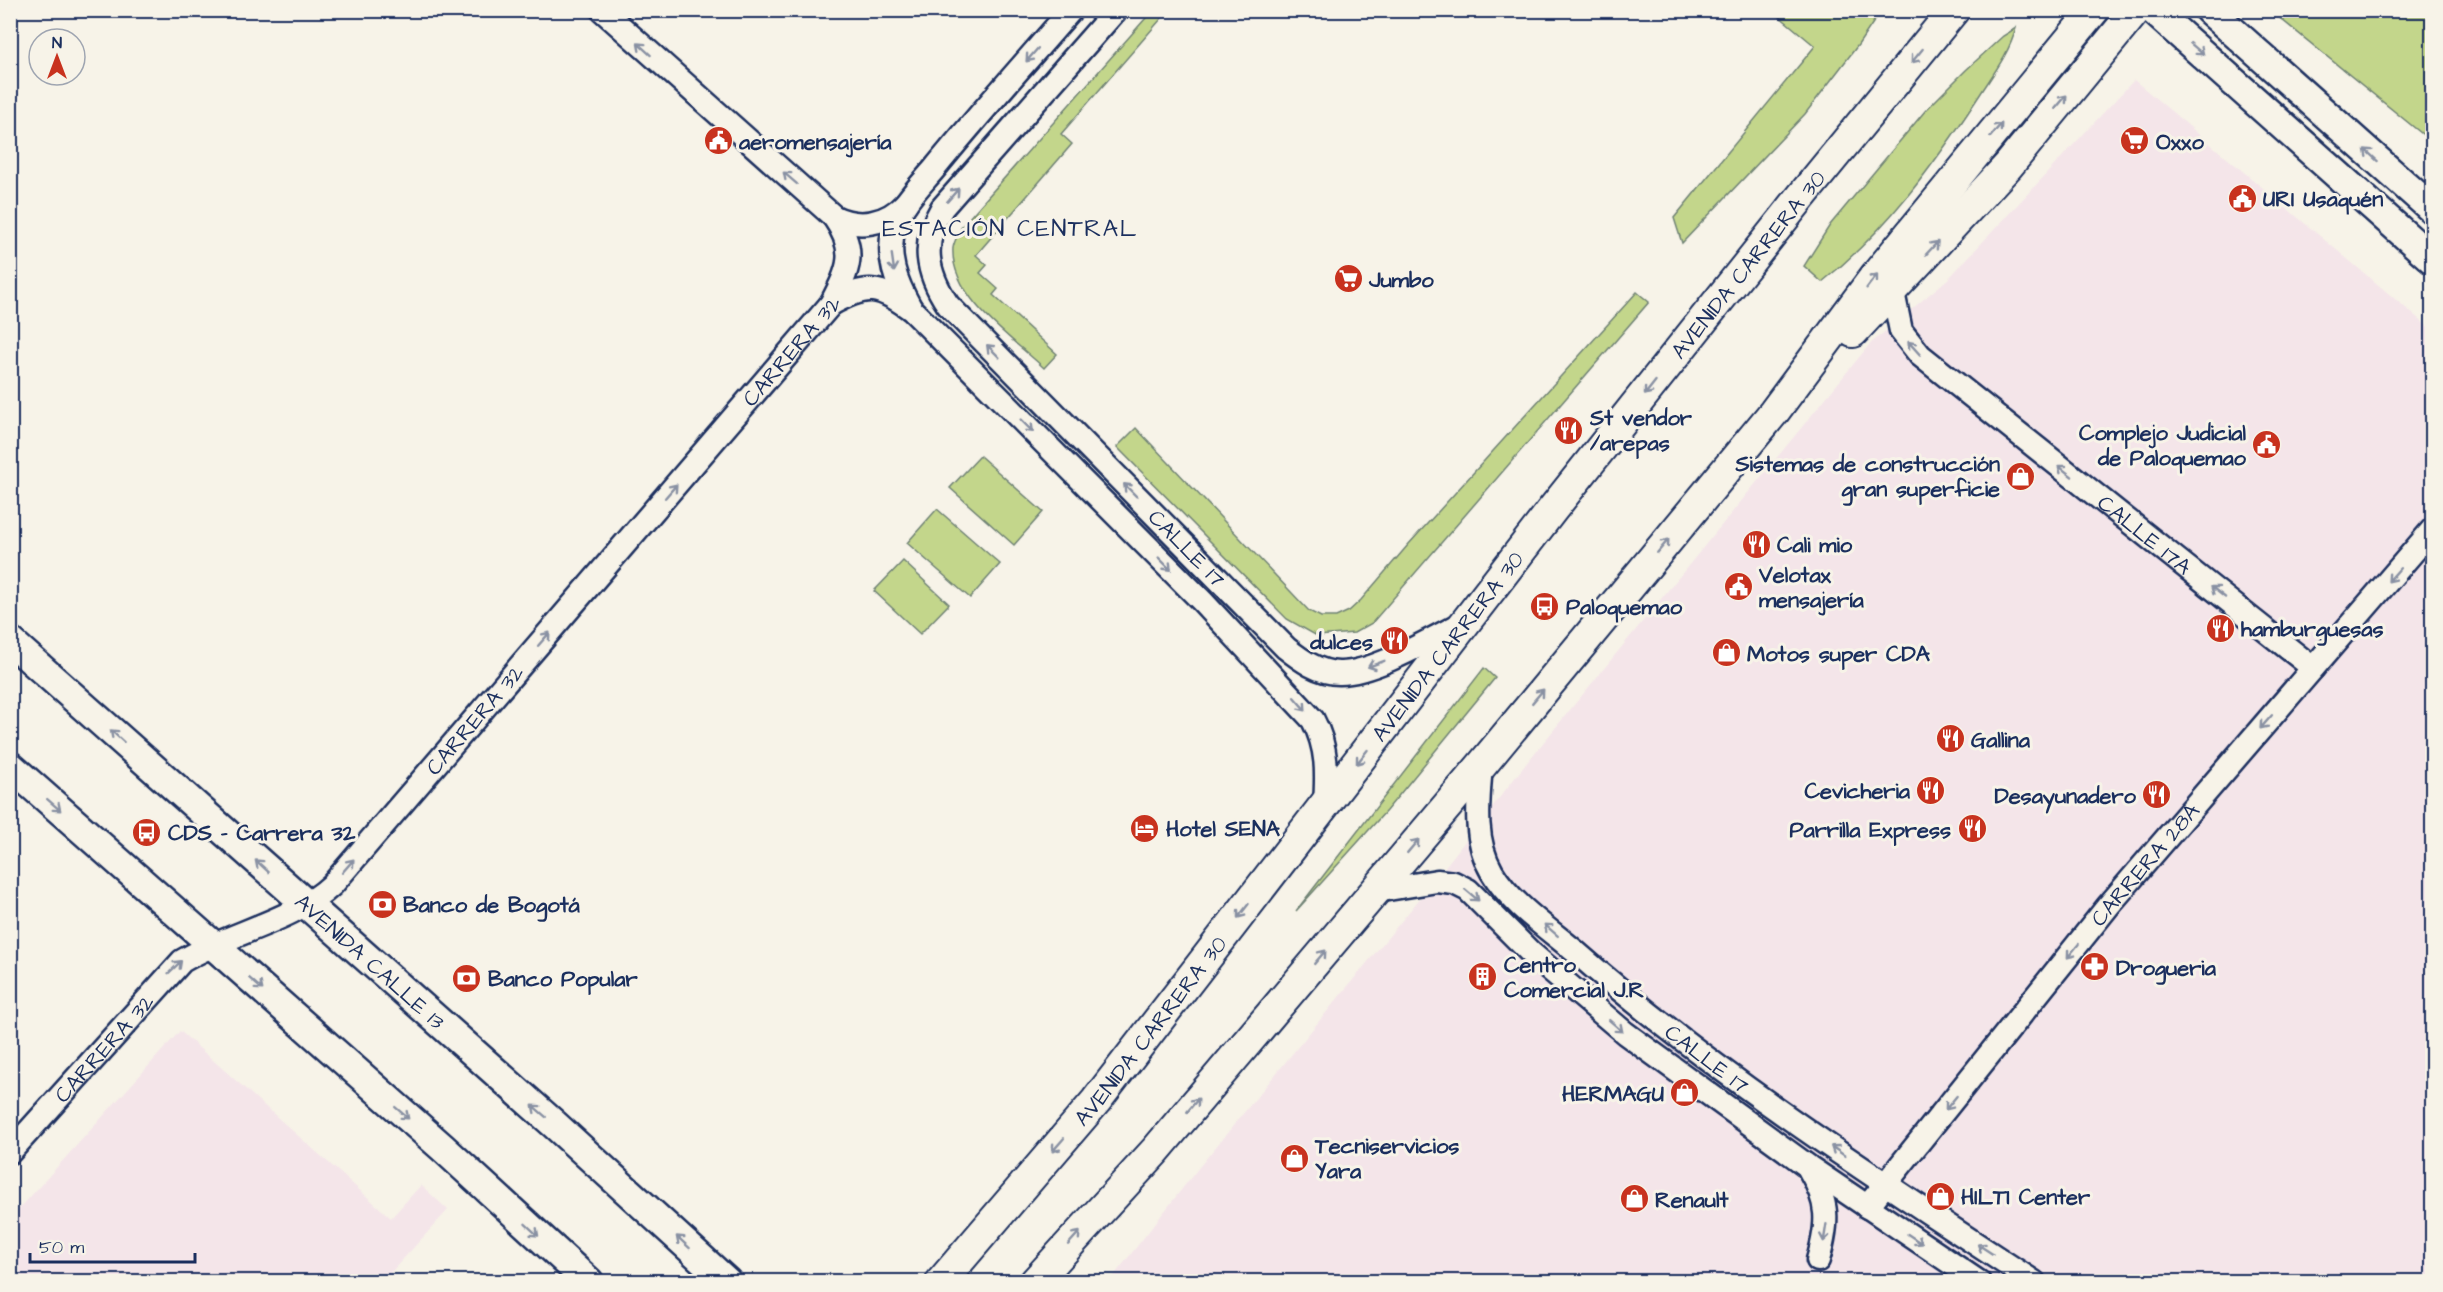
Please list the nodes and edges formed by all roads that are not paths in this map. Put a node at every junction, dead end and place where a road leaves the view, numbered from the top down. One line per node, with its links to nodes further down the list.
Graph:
1 (602, 10): 11 (street, one-way to 1)
2 (1071, 10): 9 (street, one-way to 9)
3 (1116, 10): 18 (street, CALLE 17, one-way to 3)
4 (1954, 10): 18 (highway, AVENIDA CARRERA 30, one-way to 18)
5 (2094, 10): 16 (highway, one-way to 5)
6 (2136, 10): 13 (highway, one-way to 6)
7 (2153, 10): 12 (main road, one-way to 12)
8 (2209, 10): 10 (main road, one-way to 8)
9 (909, 200): 11 (street); 15 (street, one-way to 15)
10 (2424, 201)
11 (834, 217): 14 (street, CARRERA 32)
12 (2433, 259)
13 (1893, 292): 16 (highway); 20 (street, CALLE 17A, one-way to 13)
14 (831, 304): 15 (street); 25 (street, CARRERA 32, one-way to 14)
15 (912, 310): 23 (street, CALLE 17, one-way to 23)
16 (1774, 412): 22 (highway, one-way to 16)
17 (2433, 530): 20 (street, CARRERA 28A, one-way to 20)
18 (1467, 621): 23 (highway, AVENIDA CARRERA 30, one-way to 23)
19 (10, 642): 25 (main road, AVENIDA CALLE 13, one-way to 19)
20 (2313, 668): 29 (street, CARRERA 28A, one-way to 29)
21 (10, 766): 26 (main road, one-way to 26)
22 (1481, 766): 24 (highway, one-way to 22); 29 (street, CALLE 17, one-way to 22)
23 (1325, 805): 34 (highway, AVENIDA CARRERA 30, one-way to 34)
24 (1376, 891): 28 (street, CALLE 17, one-way to 28); 35 (highway, one-way to 24)
25 (306, 905): 26 (street, CARRERA 32); 33 (main road, AVENIDA CALLE 13, one-way to 25)
26 (212, 945): 27 (street, CARRERA 32, one-way to 26); 32 (main road, one-way to 32)
27 (10, 1152)
28 (1809, 1167): 30 (street, CALLE 17); 31 (street, one-way to 31)
29 (1886, 1185): 30 (street, CARRERA 28A); 37 (street, CALLE 17, one-way to 29)
30 (1867, 1207): 36 (street, CALLE 17, one-way to 36)
31 (1818, 1260)
32 (589, 1281)
33 (727, 1281)
34 (941, 1281)
35 (1035, 1281)
36 (1979, 1281)
37 (2034, 1281)

